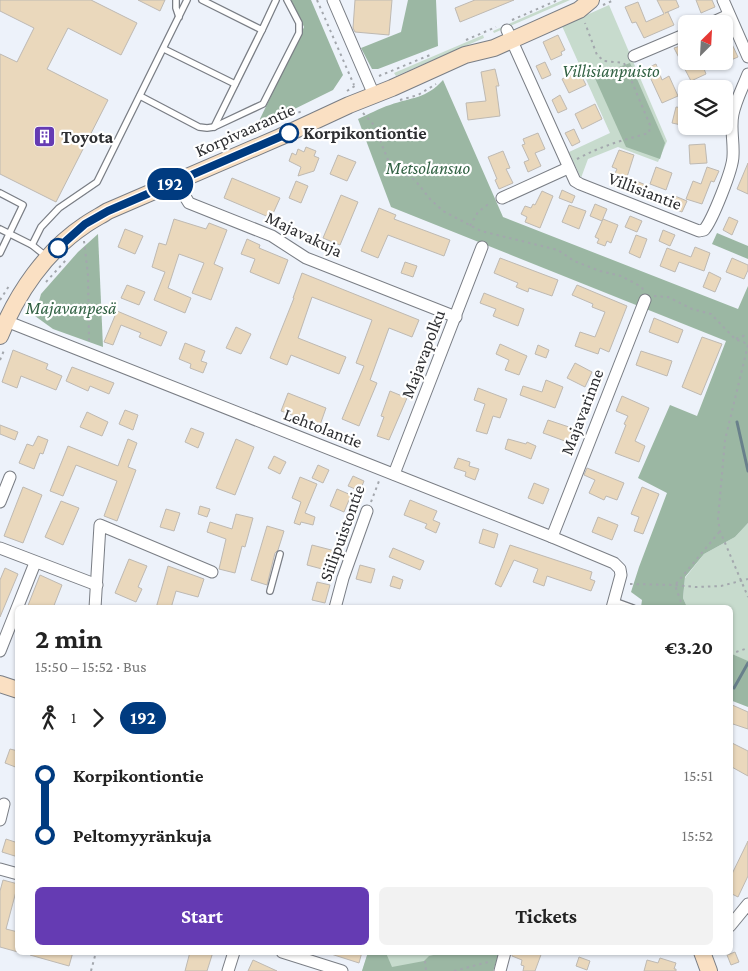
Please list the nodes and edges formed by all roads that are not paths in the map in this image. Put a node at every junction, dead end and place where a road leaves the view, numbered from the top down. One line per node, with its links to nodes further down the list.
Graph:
1 (176, 0): 11 (lane)
2 (188, 0): 11 (lane)
3 (202, 0): 13 (lane)
4 (276, 0): 13 (lane)
5 (287, 0): 23 (lane)
6 (333, 0): 22 (street)
7 (580, 0): 14 (street, Korpivaarantie)
8 (591, 0): 14 (street, Korpivaarantie)
9 (723, 0): 10 (street)
10 (729, 15)
11 (179, 17): 16 (lane)
12 (733, 24): 18 (street)
13 (262, 30): 20 (lane)
14 (509, 35): 22 (street, Korpivaarantie); 24 (street, Villisiantie)
15 (678, 37): 17 (street)
16 (164, 49): 20 (lane); 21 (lane)
17 (634, 56)
18 (748, 57)
19 (748, 74): 24 (street, Villisiantie)
20 (235, 84): 23 (lane)
21 (140, 96): 23 (lane); 31 (lane)
22 (372, 102): 25 (street, Korpivaarantie)
23 (214, 127)
24 (568, 168): 27 (street)
25 (176, 182): 33 (street, Korpivaarantie); 35 (street, Majavakuja)
26 (0, 193): 29 (lane)
27 (502, 198)
28 (0, 229): 29 (lane)
29 (9, 233): 31 (lane); 32 (lane)
30 (482, 241): 35 (street, Majavapolku)
31 (32, 245): 33 (lane)
32 (0, 253)
33 (48, 258): 36 (street, Korpivaarantie)
34 (648, 296): 41 (street, Majavarinne)
35 (456, 317): 37 (street, Majavapolku)
36 (2, 334): 37 (street, Lehtolantie)
37 (389, 472): 41 (street, Lehtolantie)
38 (10, 476): 39 (street)
39 (0, 502)
40 (367, 512): 51 (street, Siilipuistontie)
41 (552, 537): 48 (street, Lehtolantie)
42 (0, 548): 44 (street)
43 (280, 554): 47 (lane)
44 (35, 562): 46 (street); 49 (street)
45 (212, 572): 46 (street)
46 (96, 585): 50 (street)
47 (270, 591)
48 (613, 604)
49 (18, 605)
50 (95, 605)
51 (336, 605)
52 (15, 613): 53 (street)
53 (0, 651)
54 (0, 684): 55 (street)
55 (15, 689)
56 (0, 869): 57 (street)
57 (15, 873)
58 (748, 904): 59 (street)
59 (733, 922)
60 (233, 955): 64 (street)
61 (291, 955): 65 (street)
62 (704, 955): 67 (street)
63 (504, 956): 66 (street)
64 (228, 971)
65 (342, 971)
66 (500, 971)
67 (709, 971)

